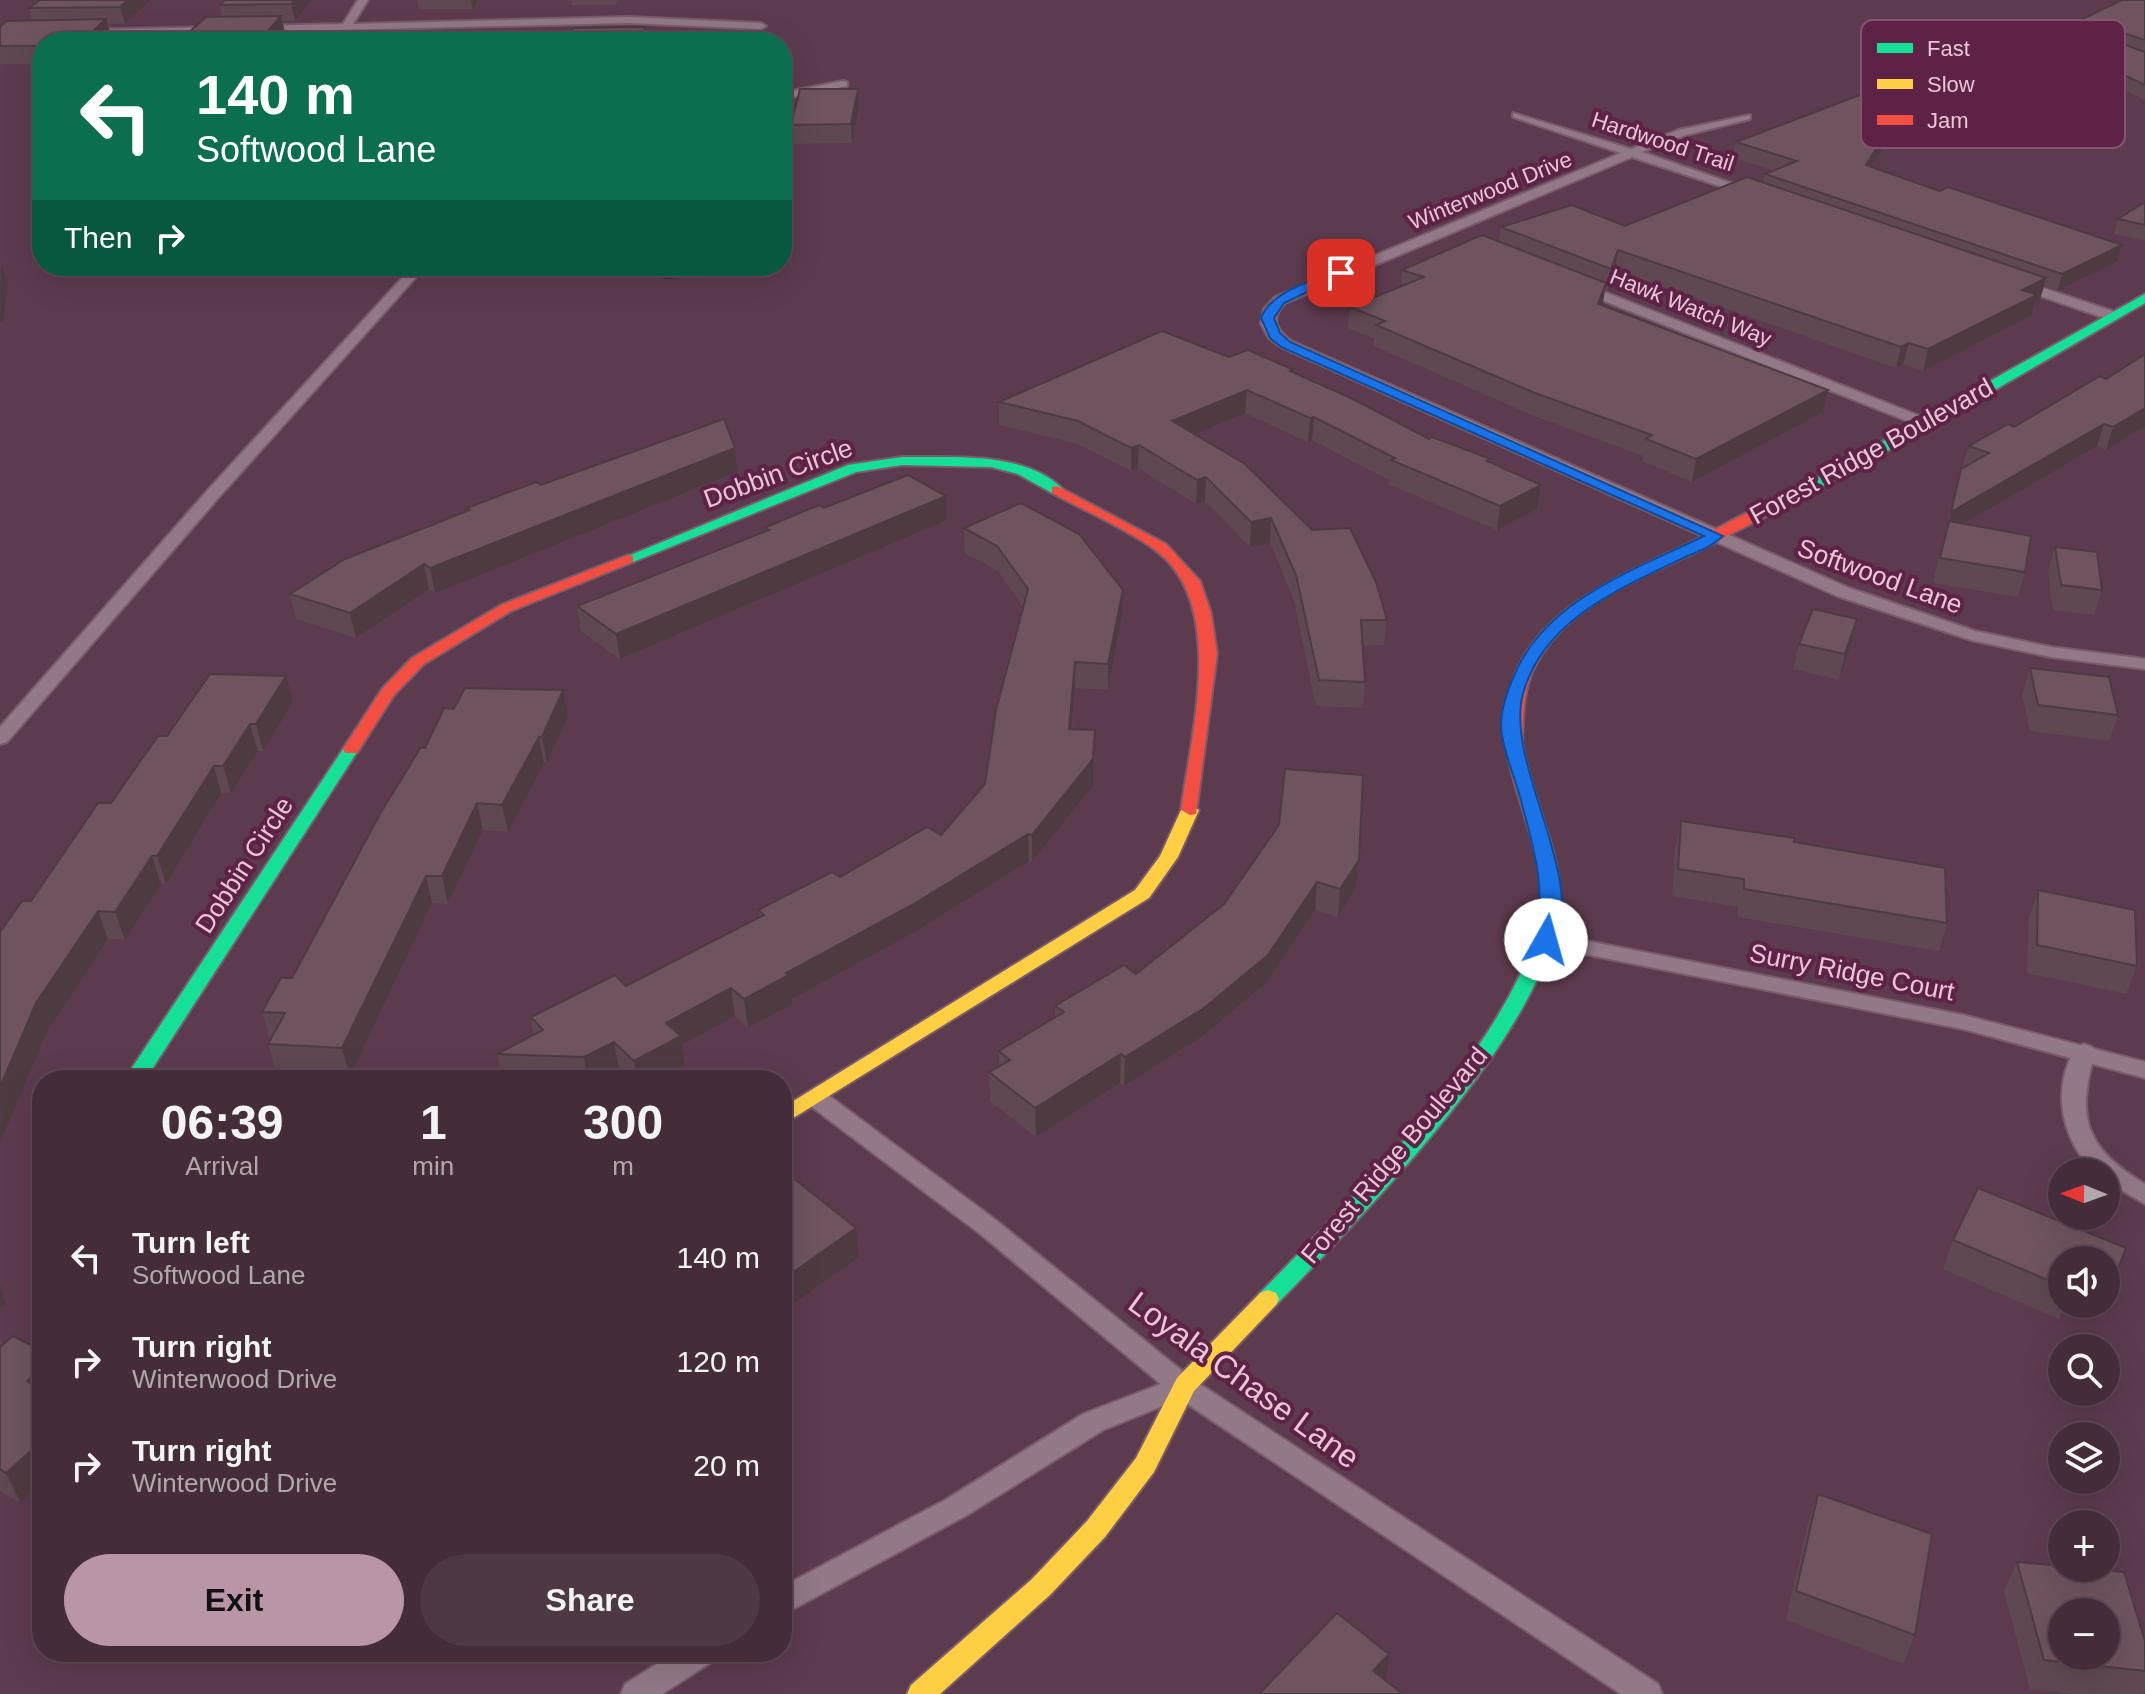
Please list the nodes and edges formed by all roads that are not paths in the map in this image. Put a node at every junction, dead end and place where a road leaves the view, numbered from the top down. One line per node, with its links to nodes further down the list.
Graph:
1 (363, 0): 3 (street)
2 (761, 26): 3 (street)
3 (346, 27): 5 (street)
4 (224, 29): 6 (street)
5 (239, 29)
6 (110, 32)
7 (843, 84): 8 (street)
8 (792, 94)
9 (1517, 115): 11 (street, Hardwood Trail)
10 (1746, 117): 11 (street, Winterwood Drive)
11 (1634, 152): 12 (street, Hardwood Trail); 13 (street, Winterwood Drive)
12 (1769, 198)
13 (1441, 232): 14 (street); 20 (street, Winterwood Drive)
14 (1456, 237)
15 (411, 276): 24 (street)
16 (1558, 278): 21 (street, Hawk Watch Way)
17 (2008, 280): 19 (street)
18 (2145, 298): 19 (street, Forest Ridge Boulevard)
19 (2113, 316): 21 (street, Forest Ridge Boulevard)
20 (1268, 324): 22 (street, Softwood Lane)
21 (1925, 423): 22 (street, Forest Ridge Boulevard)
22 (1716, 536): 23 (street, Softwood Lane); 25 (street, Forest Ridge Boulevard)
23 (2145, 664)
24 (0, 738)
25 (1546, 940): 26 (street, Surry Ridge Court); 32 (street, Forest Ridge Boulevard)
26 (2084, 1052): 28 (street, Surry Ridge Court); 31 (street)
27 (141, 1070): 29 (street, Dobbin Circle)
28 (2145, 1070)
29 (816, 1098): 30 (street, Dobbin Circle); 32 (street, Loyala Chase Lane)
30 (792, 1112)
31 (2145, 1195)
32 (1183, 1387): 33 (street, Forest Ridge Boulevard); 36 (street, Forest Ridge Boulevard); 37 (street, Loyala Chase Lane)
33 (792, 1597)
34 (686, 1662): 35 (street)
35 (636, 1694)
36 (921, 1694)
37 (1647, 1694)

